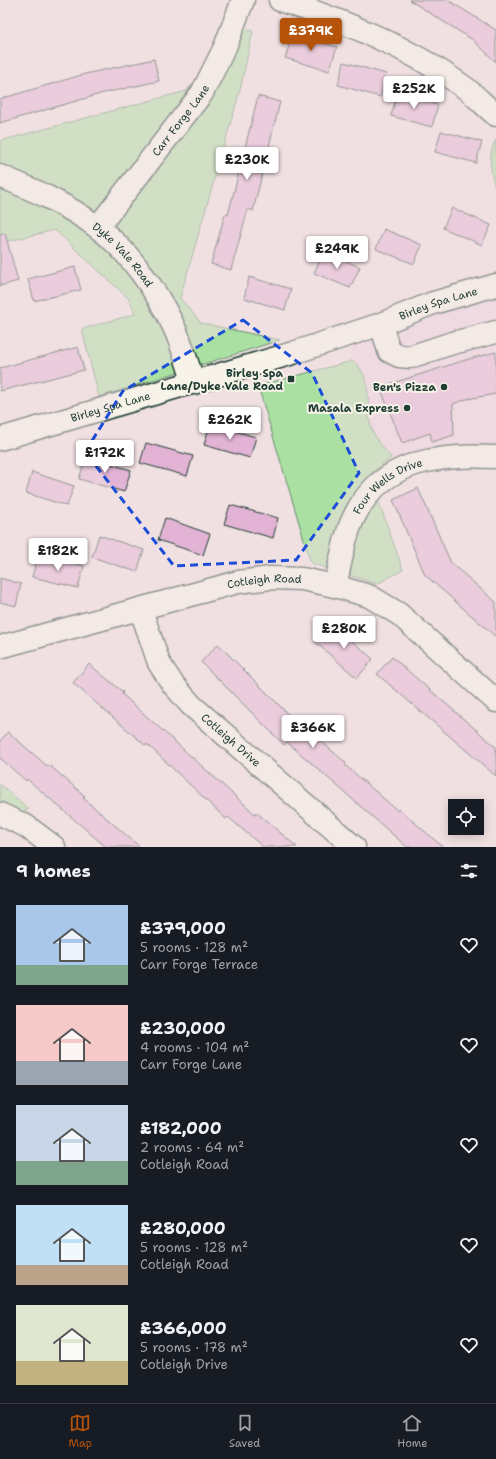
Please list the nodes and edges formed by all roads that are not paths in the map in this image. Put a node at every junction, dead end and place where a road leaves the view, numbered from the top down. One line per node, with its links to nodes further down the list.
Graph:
1 (243, 0): 5 (street, Carr Forge Lane)
2 (280, 0): 3 (street)
3 (496, 115)
4 (0, 176): 5 (street, Dyke Vale Road)
5 (98, 227): 9 (street, Dyke Vale Road)
6 (496, 285): 7 (street, Birley Spa Lane)
7 (381, 324): 8 (street); 9 (street, Birley Spa Lane)
8 (496, 332)
9 (194, 383): 10 (street, Birley Spa Lane)
10 (0, 439)
11 (496, 457): 12 (street, Four Wells Drive)
12 (335, 586): 13 (street, Cotleigh Road); 15 (street, Cotleigh Road)
13 (142, 610): 14 (street, Cotleigh Road); 18 (street, Cotleigh Drive)
14 (0, 647)
15 (496, 701)
16 (0, 814): 17 (street)
17 (54, 847)
18 (354, 847)

